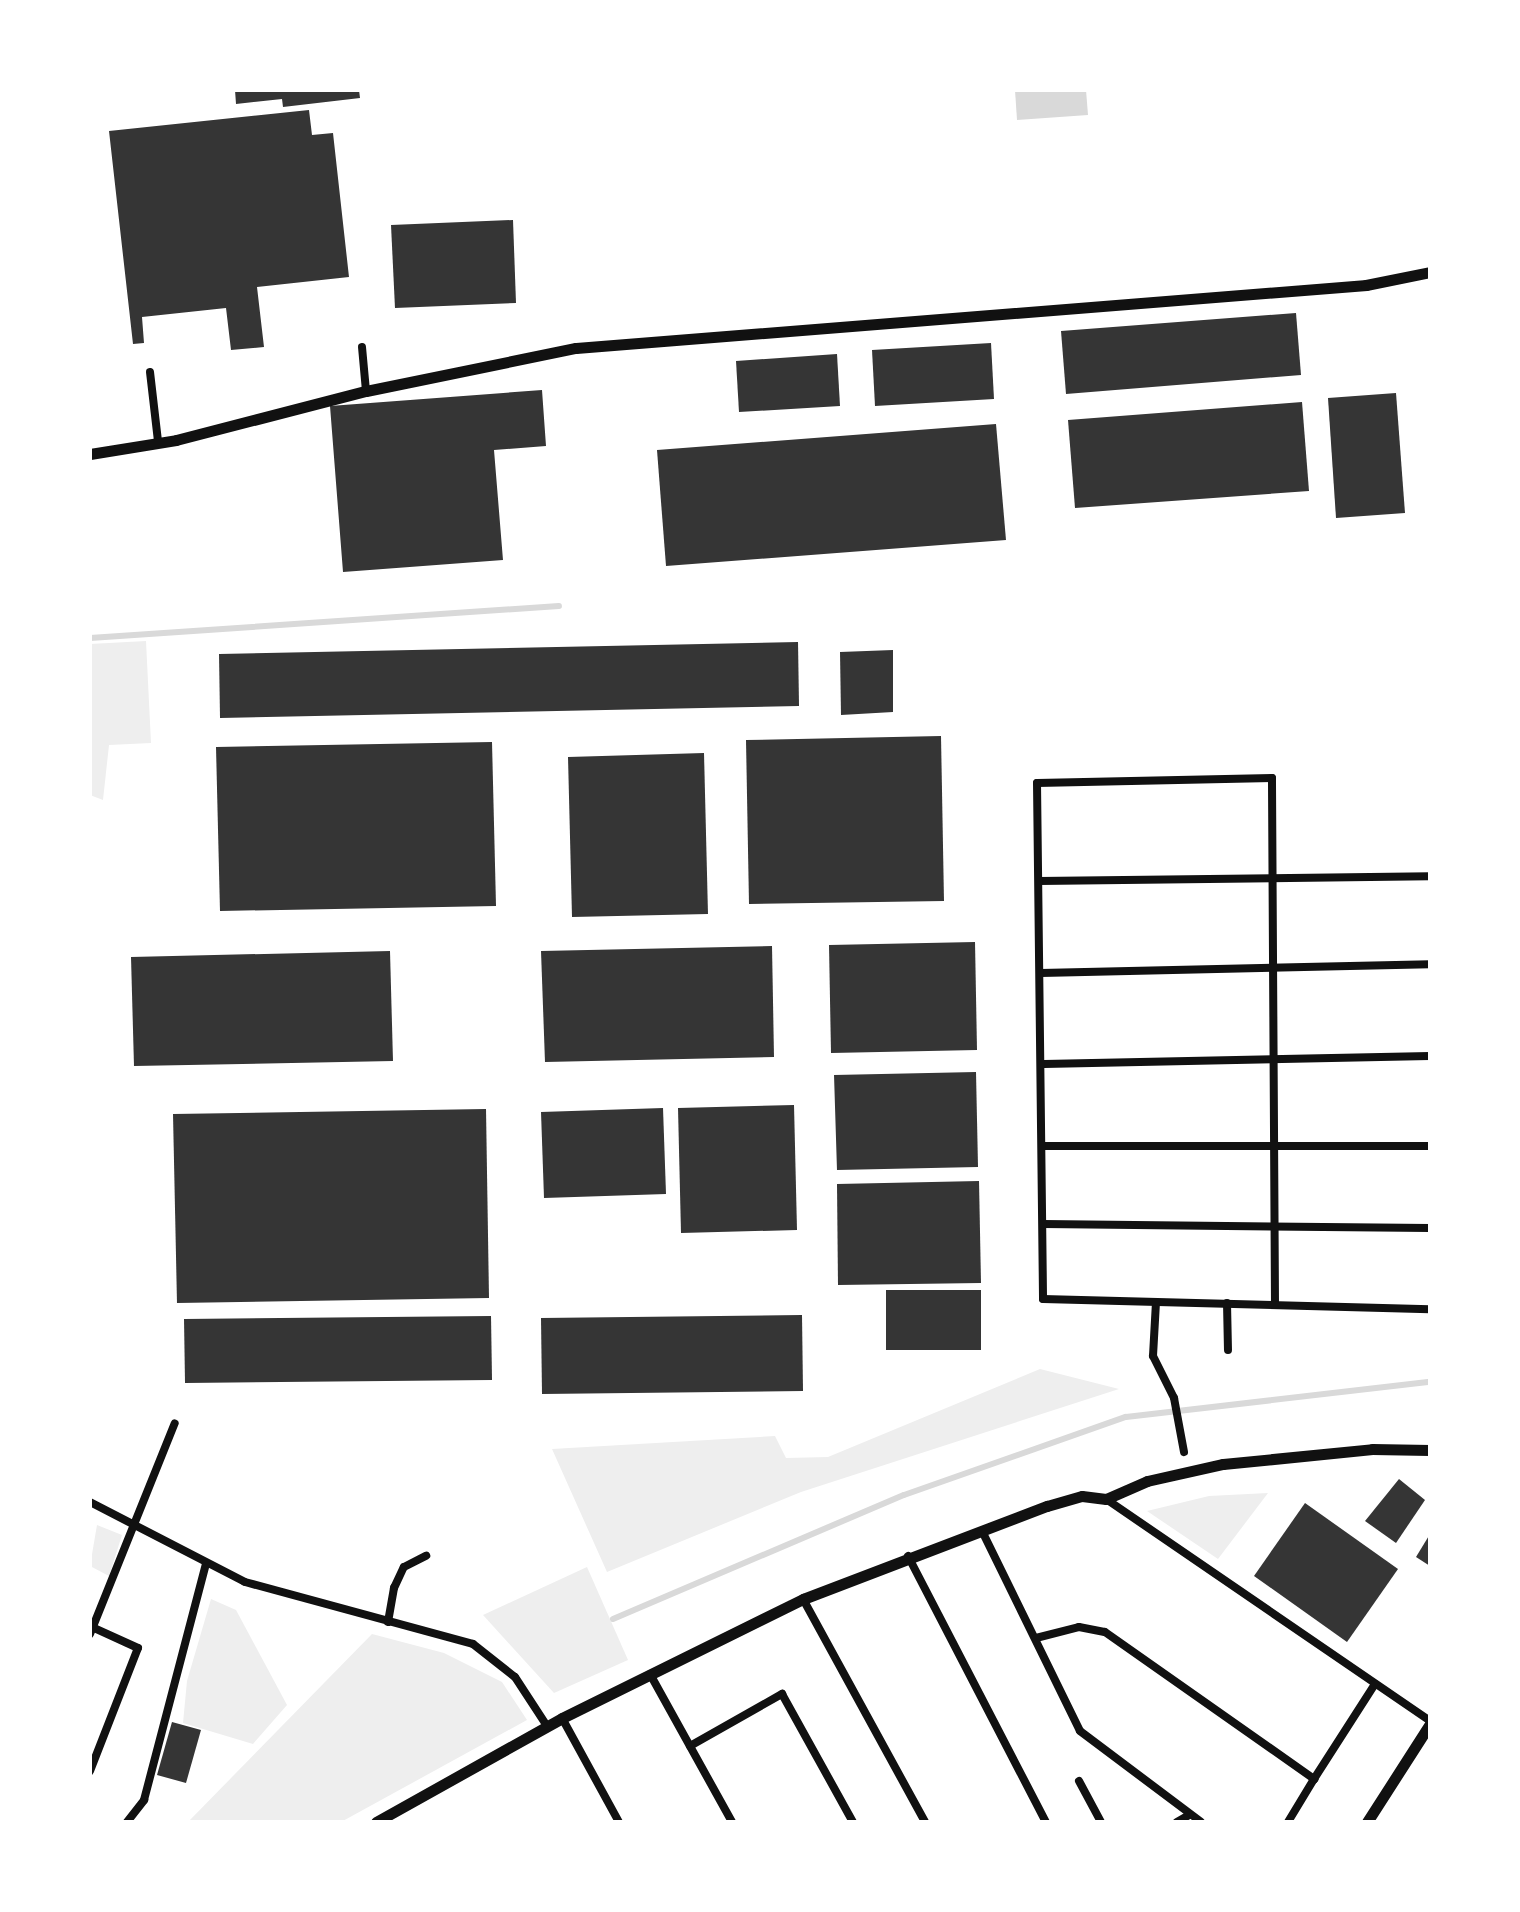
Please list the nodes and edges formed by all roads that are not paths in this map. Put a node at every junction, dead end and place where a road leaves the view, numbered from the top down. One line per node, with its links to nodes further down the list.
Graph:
1 (1430, 272): 4 (street)
2 (362, 347): 4 (street)
3 (150, 372): 5 (street)
4 (366, 391): 5 (street)
5 (158, 441): 6 (street)
6 (90, 454)
7 (1430, 876): 8 (street)
8 (1272, 878): 9 (street); 9 (street); 11 (street)
9 (1039, 881): 12 (street)
10 (1430, 964): 11 (street)
11 (1274, 968): 12 (street); 14 (street)
12 (1041, 973): 15 (street)
13 (1430, 1056): 14 (street)
14 (1274, 1059): 15 (street); 17 (street)
15 (1044, 1064): 16 (street)
16 (1043, 1146): 17 (street); 19 (street)
17 (1274, 1146): 18 (street); 20 (street)
18 (1430, 1146)
19 (1043, 1224): 20 (street); 22 (street)
20 (1275, 1227): 21 (street); 24 (street)
21 (1430, 1228)
22 (1156, 1302): 23 (street); 29 (street)
23 (1227, 1303): 24 (street); 26 (street)
24 (1275, 1304): 25 (street)
25 (1430, 1309)
26 (1228, 1350)
27 (175, 1423): 32 (street)
28 (1430, 1450): 30 (street)
29 (1184, 1452)
30 (1106, 1499): 33 (street); 42 (street)
31 (90, 1502): 32 (street)
32 (134, 1523): 36 (street); 39 (street)
33 (983, 1533): 35 (street); 40 (street)
34 (426, 1556): 38 (street)
35 (908, 1556): 37 (street); 57 (street)
36 (206, 1563): 38 (street); 51 (street)
37 (803, 1599): 41 (street); 56 (street)
38 (388, 1622): 45 (street)
39 (91, 1630): 47 (street)
40 (1036, 1638): 48 (street); 50 (street)
41 (650, 1674): 43 (street); 46 (street)
42 (1375, 1684): 44 (street); 48 (street)
43 (562, 1718): 45 (street); 53 (street)
44 (1430, 1723): 62 (street)
45 (547, 1726): 52 (street)
46 (690, 1746): 54 (street); 55 (street)
47 (90, 1771)
48 (1314, 1779): 61 (street)
49 (1079, 1781): 58 (street)
50 (1189, 1815): 59 (street); 60 (street)
51 (127, 1822)
52 (376, 1822)
53 (619, 1822)
54 (732, 1822)
55 (853, 1822)
56 (925, 1822)
57 (1046, 1822)
58 (1101, 1822)
59 (1177, 1822)
60 (1201, 1822)
61 (1288, 1822)
62 (1367, 1822)

